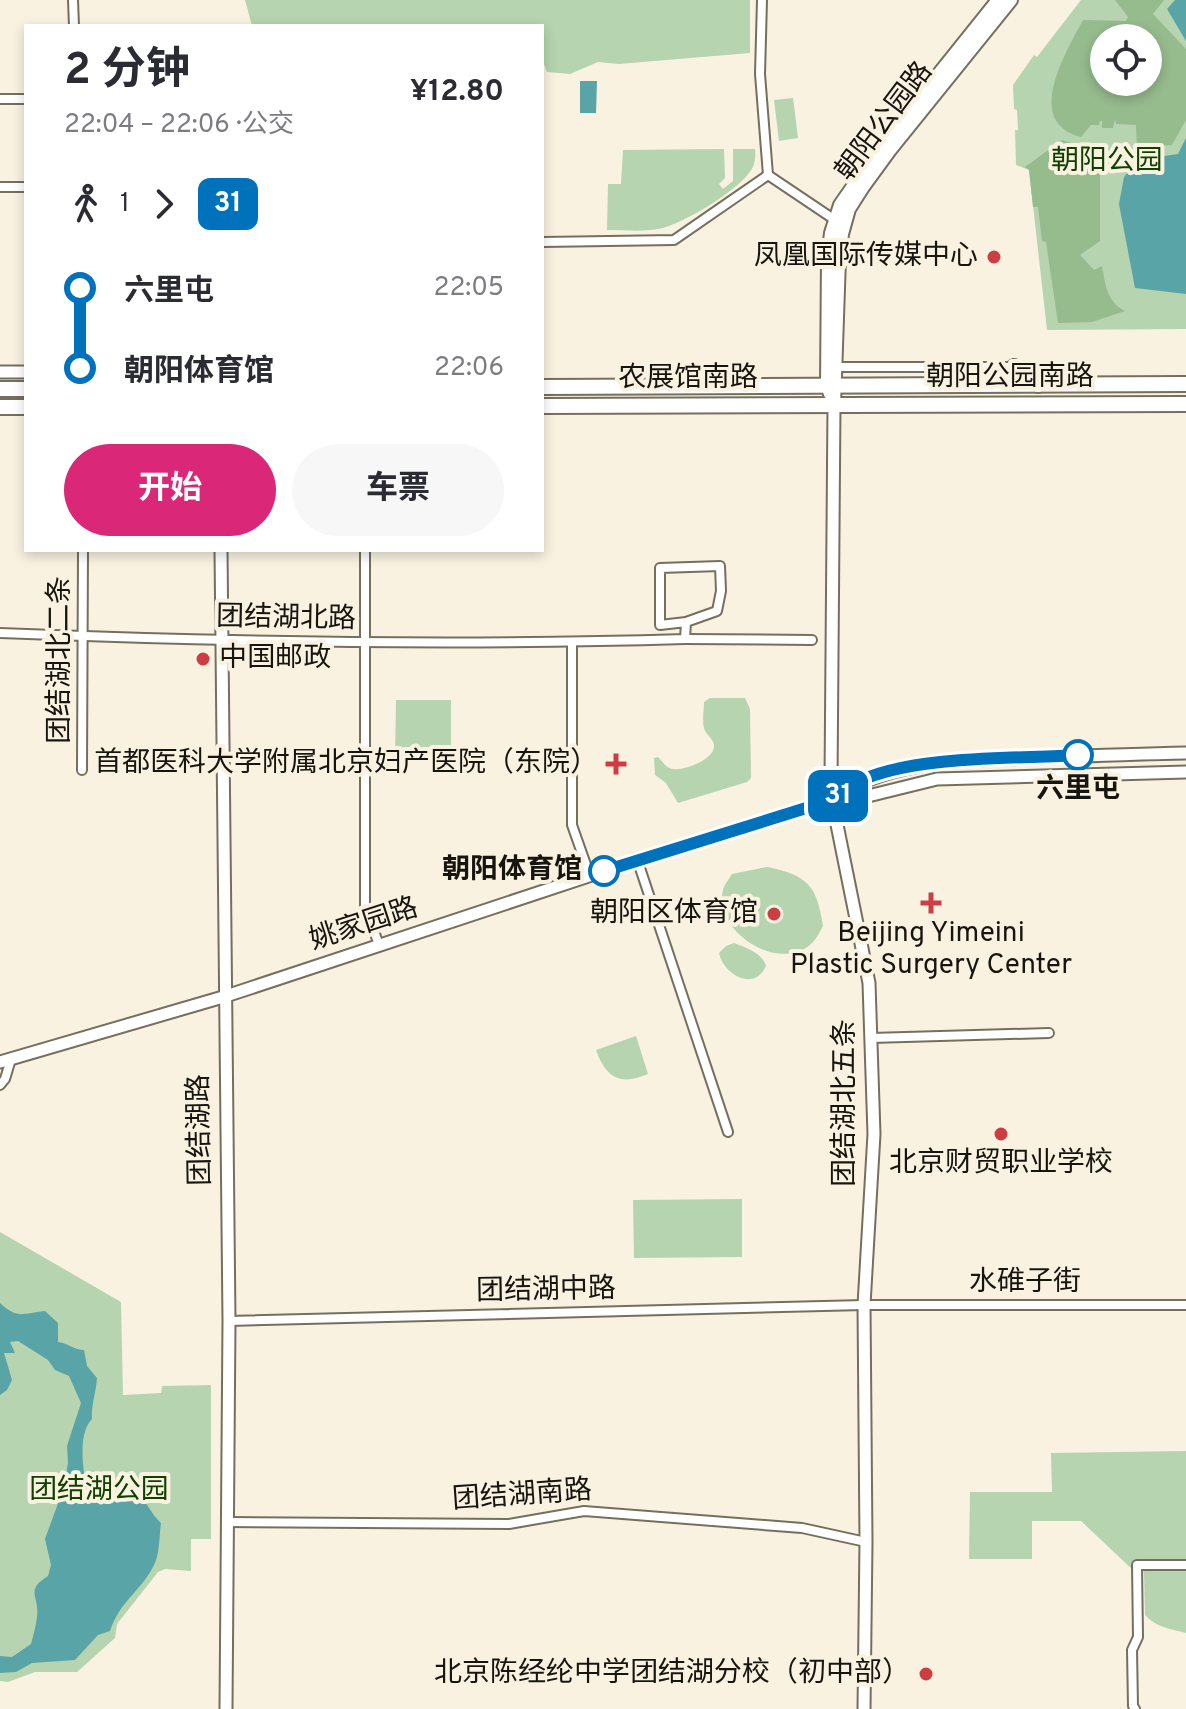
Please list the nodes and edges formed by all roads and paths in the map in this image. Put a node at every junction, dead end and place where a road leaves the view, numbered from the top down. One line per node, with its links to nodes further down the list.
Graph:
1 (73, 0): 5 (street)
2 (762, 0): 8 (street)
3 (998, 0): 11 (main road, 朝阳公园路)
4 (1011, 0): 13 (main road, 朝阳公园路)
5 (74, 24)
6 (0, 99): 7 (street)
7 (24, 99)
8 (768, 175): 11 (street); 12 (street)
9 (0, 187): 10 (street)
10 (24, 187)
11 (835, 220): 19 (main road, 朝阳公园路)
12 (544, 242)
13 (837, 367): 14 (street); 19 (main road, 朝阳公园路)
14 (1014, 367): 18 (main road)
15 (0, 372): 16 (street)
16 (24, 372)
17 (1186, 384): 18 (main road, 朝阳公园南路)
18 (1038, 385): 19 (main road, 朝阳公园南路)
19 (832, 386): 20 (main road, 农展馆南路); 24 (main road)
20 (544, 387)
21 (0, 389): 22 (main road)
22 (24, 389)
23 (1186, 404): 24 (main road, 朝阳公园南路)
24 (834, 405): 25 (main road, 农展馆南路); 42 (street, 团结湖北五条)
25 (544, 406)
26 (0, 407): 27 (main road)
27 (24, 407)
28 (83, 552): 33 (street, 团结湖北二条)
29 (221, 552): 36 (street, 团结湖路)
30 (365, 552): 37 (street)
31 (686, 622): 31 (street); 34 (street)
32 (0, 633): 33 (street, 团结湖北路)
33 (84, 636): 36 (street, 团结湖北路); 40 (street, 团结湖北二条)
34 (685, 639): 35 (street, 团结湖北路); 38 (street, 团结湖北路)
35 (812, 640)
36 (221, 641): 37 (street, 团结湖北路); 46 (street, 团结湖路)
37 (366, 642): 38 (street, 团结湖北路); 45 (street)
38 (572, 643): 44 (street)
39 (1186, 753): 42 (street, 姚家园路)
40 (82, 770)
41 (1186, 772): 42 (street, 姚家园路)
42 (832, 800): 43 (street, 姚家园路); 48 (street, 团结湖北五条)
43 (638, 862): 44 (street, 姚家园路); 51 (street)
44 (590, 876): 45 (street, 姚家园路)
45 (379, 945): 46 (street, 姚家园路)
46 (223, 997): 49 (street, 姚家园路); 54 (street, 团结湖路)
47 (1049, 1033): 48 (street)
48 (871, 1038): 52 (street, 团结湖北五条)
49 (6, 1060): 50 (street)
50 (0, 1085)
51 (728, 1132)
52 (864, 1305): 53 (street, 水碓子街); 54 (street, 团结湖中路); 56 (street, 团结湖北五条)
53 (1186, 1305)
54 (229, 1321): 55 (street, 团结湖路)
55 (227, 1522): 56 (street, 团结湖南路); 58 (street, 团结湖路)
56 (866, 1542): 59 (street, 团结湖北五条)
57 (1186, 1565): 60 (street)
58 (226, 1709)
59 (864, 1709)
60 (1135, 1709)

